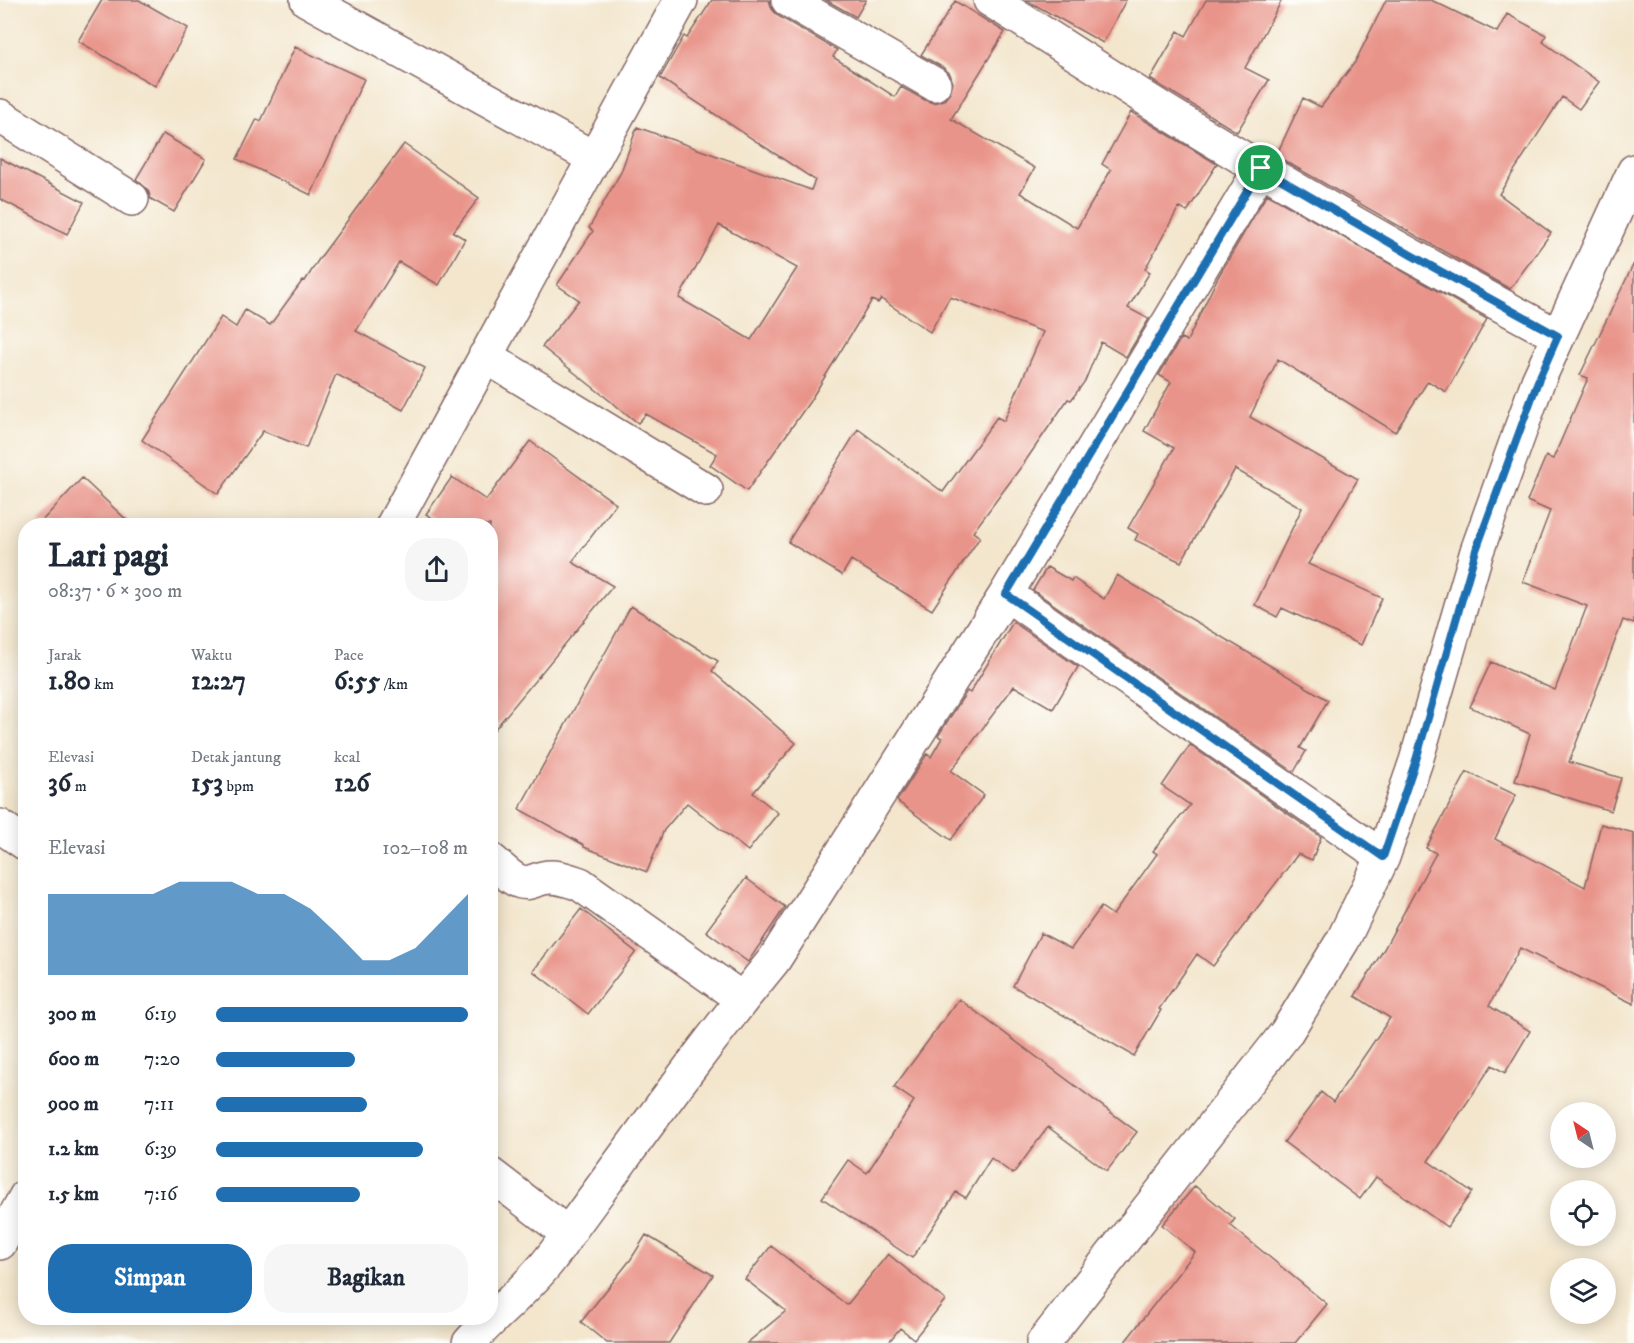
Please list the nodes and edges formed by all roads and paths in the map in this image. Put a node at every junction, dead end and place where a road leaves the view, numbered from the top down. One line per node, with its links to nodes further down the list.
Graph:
1 (307, 0): 7 (street)
2 (681, 0): 7 (street)
3 (788, 0): 5 (street)
4 (990, 0): 8 (street)
5 (934, 84)
6 (0, 116): 10 (street)
7 (594, 158): 12 (street)
8 (1261, 168): 11 (street); 15 (street)
9 (1634, 171): 11 (street)
10 (132, 200)
11 (1558, 336): 18 (street)
12 (485, 356): 13 (street); 14 (street)
13 (706, 490)
14 (397, 518)
15 (1006, 594): 18 (street); 20 (street)
16 (0, 826): 17 (street)
17 (18, 838)
18 (1383, 857): 28 (street)
19 (498, 866): 20 (street)
20 (742, 999): 23 (street)
21 (498, 1180): 23 (street)
22 (18, 1210): 24 (street)
23 (567, 1233): 25 (street)
24 (0, 1243)
25 (498, 1312)
26 (485, 1325): 27 (street)
27 (469, 1343)
28 (1043, 1343)

